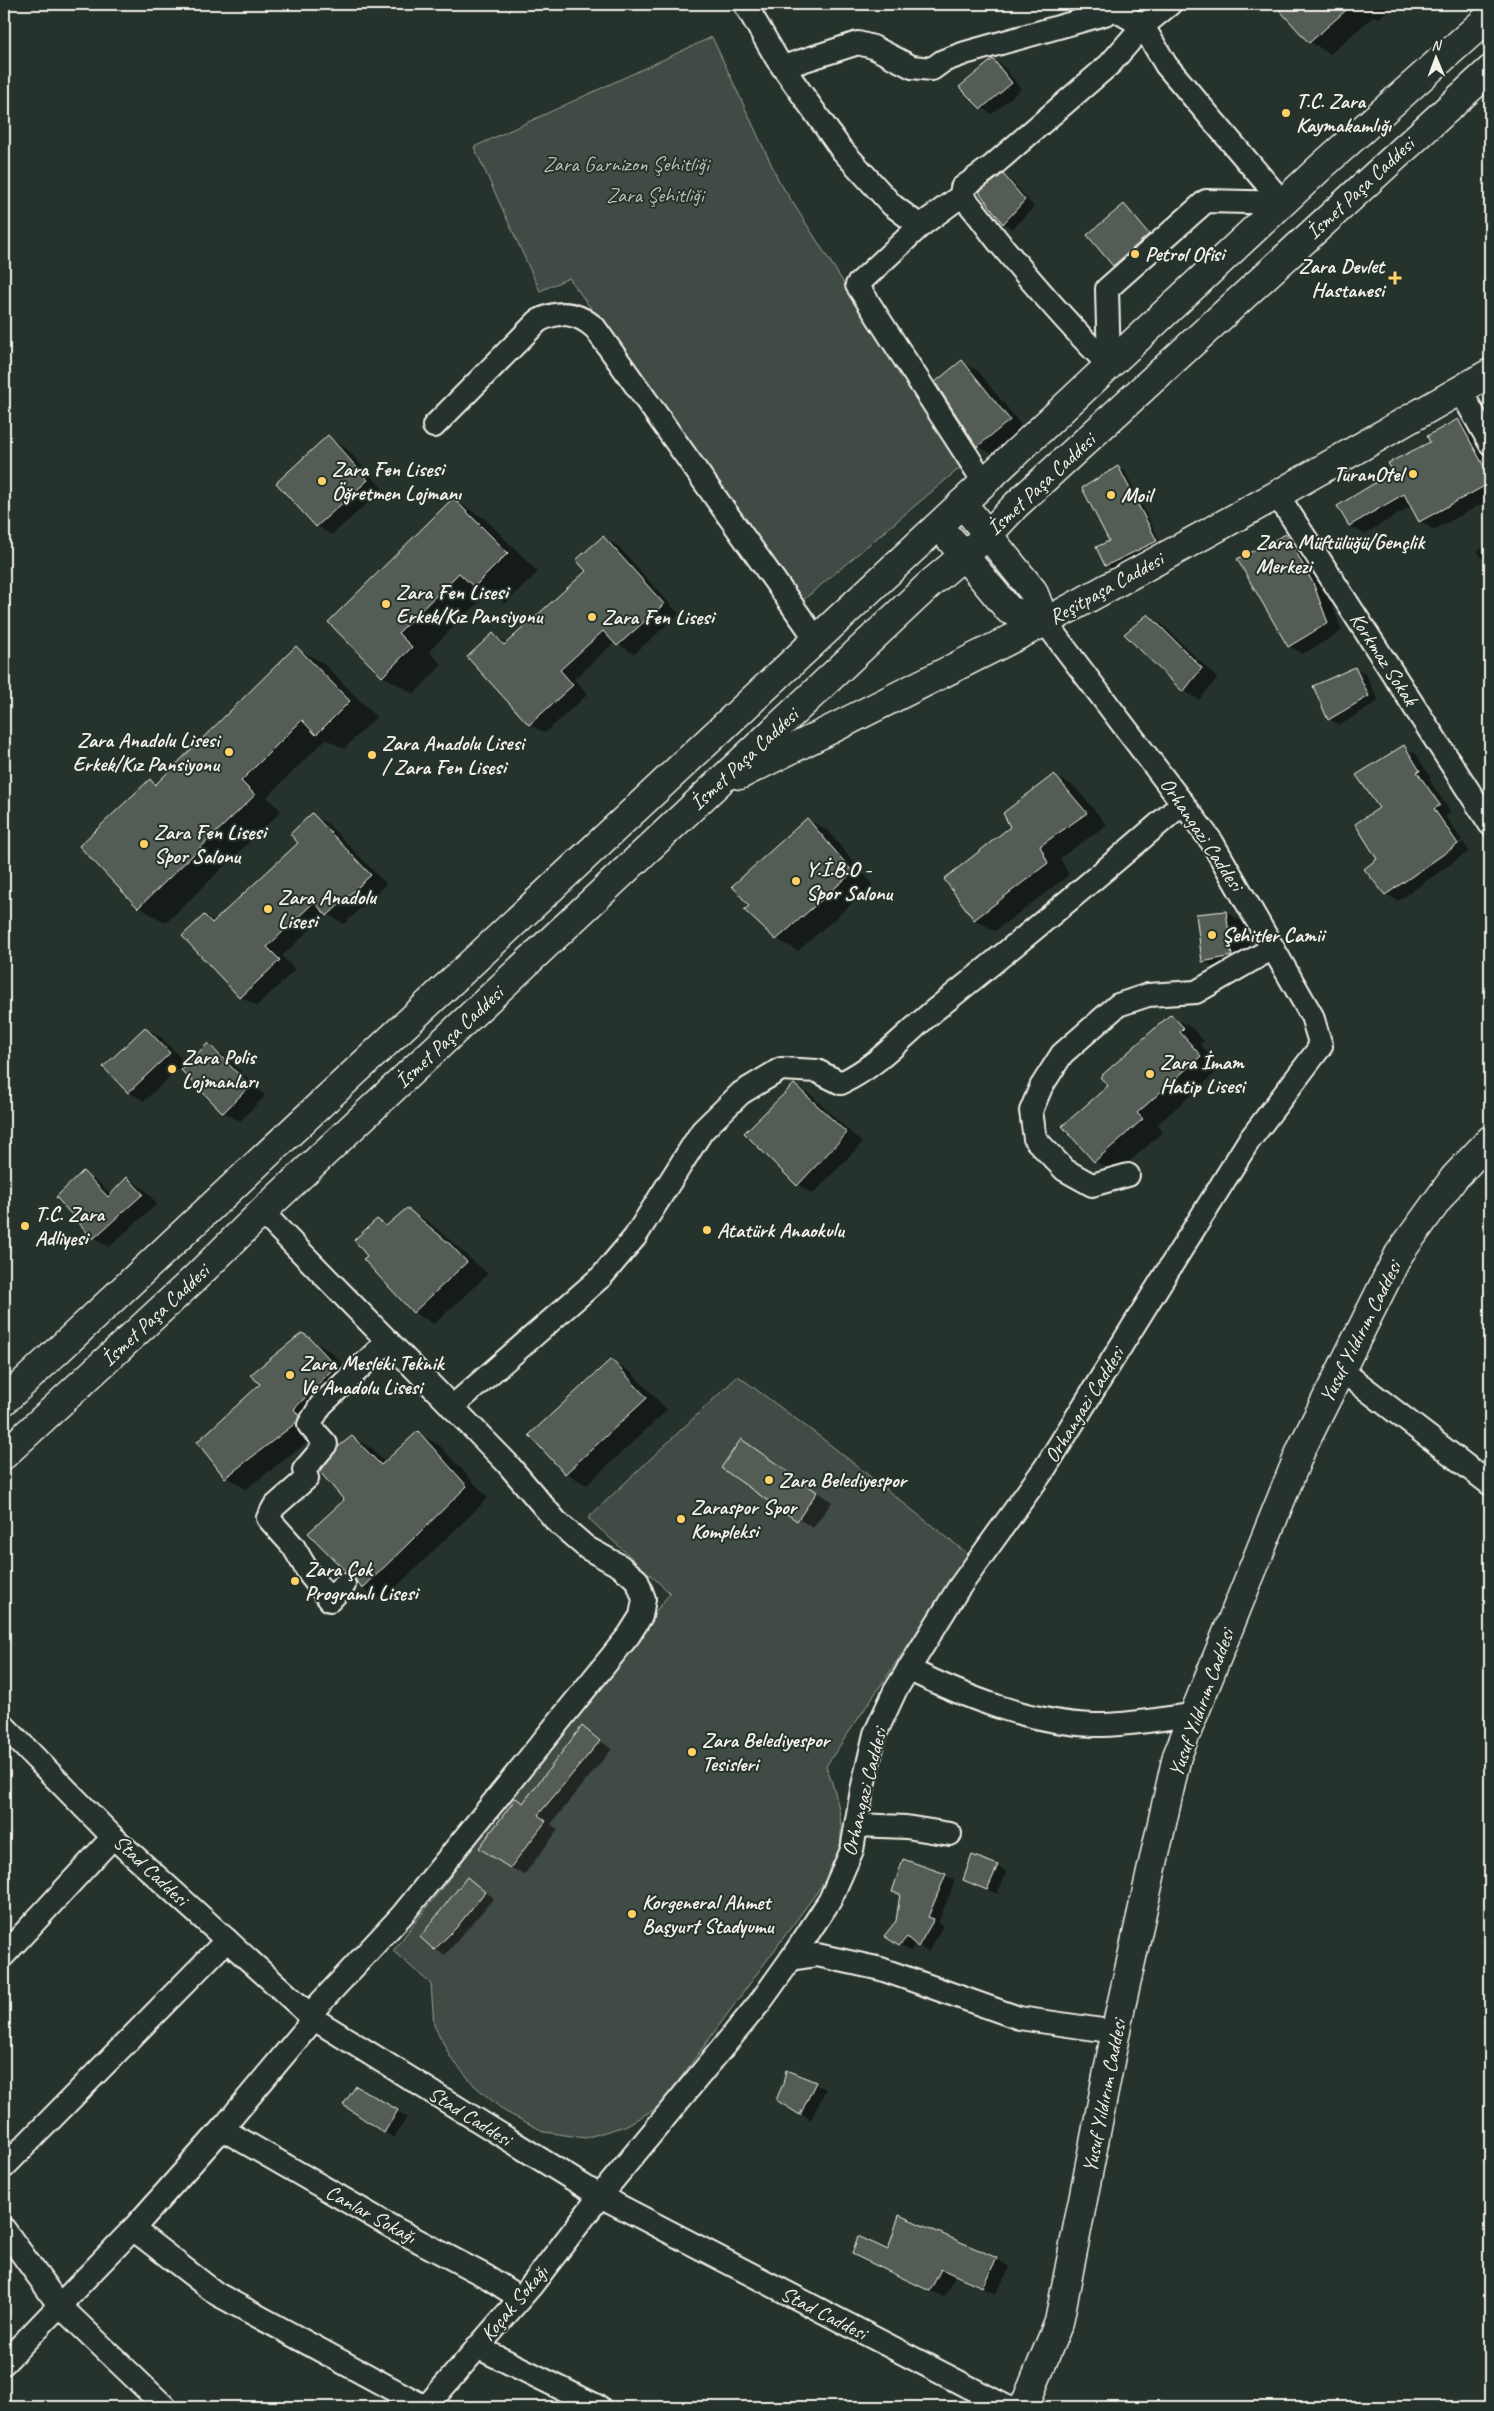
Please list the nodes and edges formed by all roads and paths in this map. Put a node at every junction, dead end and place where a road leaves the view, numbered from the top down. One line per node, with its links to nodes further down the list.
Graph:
1 (745, 4): 6 (street)
2 (1170, 4): 5 (street)
3 (1114, 6): 5 (street); 6 (street)
4 (1490, 16): 9 (main road, İsmet Paşa Caddesi)
5 (1143, 26): 8 (street); 9 (street)
6 (783, 67): 10 (street)
7 (1490, 70): 20 (main road, İsmet Paşa Caddesi)
8 (961, 196): 10 (street); 11 (street)
9 (1283, 203): 11 (main road, İsmet Paşa Caddesi); 11 (street)
10 (920, 226): 16 (street)
11 (1109, 365): 16 (main road, İsmet Paşa Caddesi)
12 (1490, 373): 13 (main road, Reşitpaşa Caddesi)
13 (1460, 390): 15 (street); 17 (main road, Reşitpaşa Caddesi)
14 (434, 426): 23 (street)
15 (1490, 443)
16 (984, 482): 18 (main road, İsmet Paşa Caddesi)
17 (1275, 496): 22 (main road, Reşitpaşa Caddesi); 26 (street, Korkmaz Sokak)
18 (962, 503): 19 (main road, İsmet Paşa Caddesi); 20 (main road, Orhangazi Caddesi)
19 (939, 525): 21 (main road); 23 (main road, İsmet Paşa Caddesi)
20 (988, 535): 21 (main road, İsmet Paşa Caddesi); 22 (main road, Orhangazi Caddesi)
21 (964, 554): 22 (main road); 24 (main road, İsmet Paşa Caddesi)
22 (1045, 622): 24 (main road, Reşitpaşa Caddesi); 25 (street, Orhangazi Caddesi)
23 (816, 639): 33 (main road, İsmet Paşa Caddesi)
24 (713, 788): 30 (main road, İsmet Paşa Caddesi)
25 (1183, 803): 27 (street, Orhangazi Caddesi); 34 (street)
26 (1490, 824)
27 (1273, 948): 29 (street); 38 (street, Orhangazi Caddesi)
28 (1490, 1140): 32 (main road, Yusuf Yıldırım Caddesi)
29 (1128, 1175)
30 (262, 1212): 31 (street); 35 (main road, İsmet Paşa Caddesi)
31 (388, 1341): 34 (street); 37 (street)
32 (1341, 1370): 36 (street); 39 (main road, Yusuf Yıldırım Caddesi)
33 (4, 1401)
34 (452, 1406): 47 (street)
35 (4, 1455)
36 (1490, 1484)
37 (344, 1586)
38 (908, 1670): 39 (street); 41 (street, Orhangazi Caddesi)
39 (1193, 1715): 48 (main road, Yusuf Yıldırım Caddesi)
40 (4, 1726): 43 (street, Stad Caddesi)
41 (856, 1825): 42 (street); 46 (street, Orhangazi Caddesi)
42 (950, 1834)
43 (114, 1836): 44 (street, Stad Caddesi); 45 (street)
44 (227, 1940): 47 (street, Stad Caddesi); 50 (street)
45 (4, 1955)
46 (791, 1959): 48 (street); 51 (street, Orhangazi Caddesi)
47 (311, 2017): 49 (street); 51 (street, Stad Caddesi)
48 (1116, 2032): 62 (main road, Yusuf Yıldırım Caddesi)
49 (222, 2130): 53 (street); 54 (street, Canlar Sokağı)
50 (4, 2167)
51 (600, 2196): 54 (street, Koçak Sokağı); 61 (street, Stad Caddesi)
52 (4, 2229): 55 (street)
53 (133, 2229): 55 (street); 59 (street)
54 (520, 2298): 56 (street, Koçak Sokağı)
55 (58, 2305): 57 (street); 58 (street)
56 (477, 2348): 59 (street, Koçak Sokağı); 60 (street)
57 (4, 2364)
58 (165, 2407)
59 (426, 2407)
60 (599, 2407)
61 (1007, 2407)
62 (1024, 2407)

